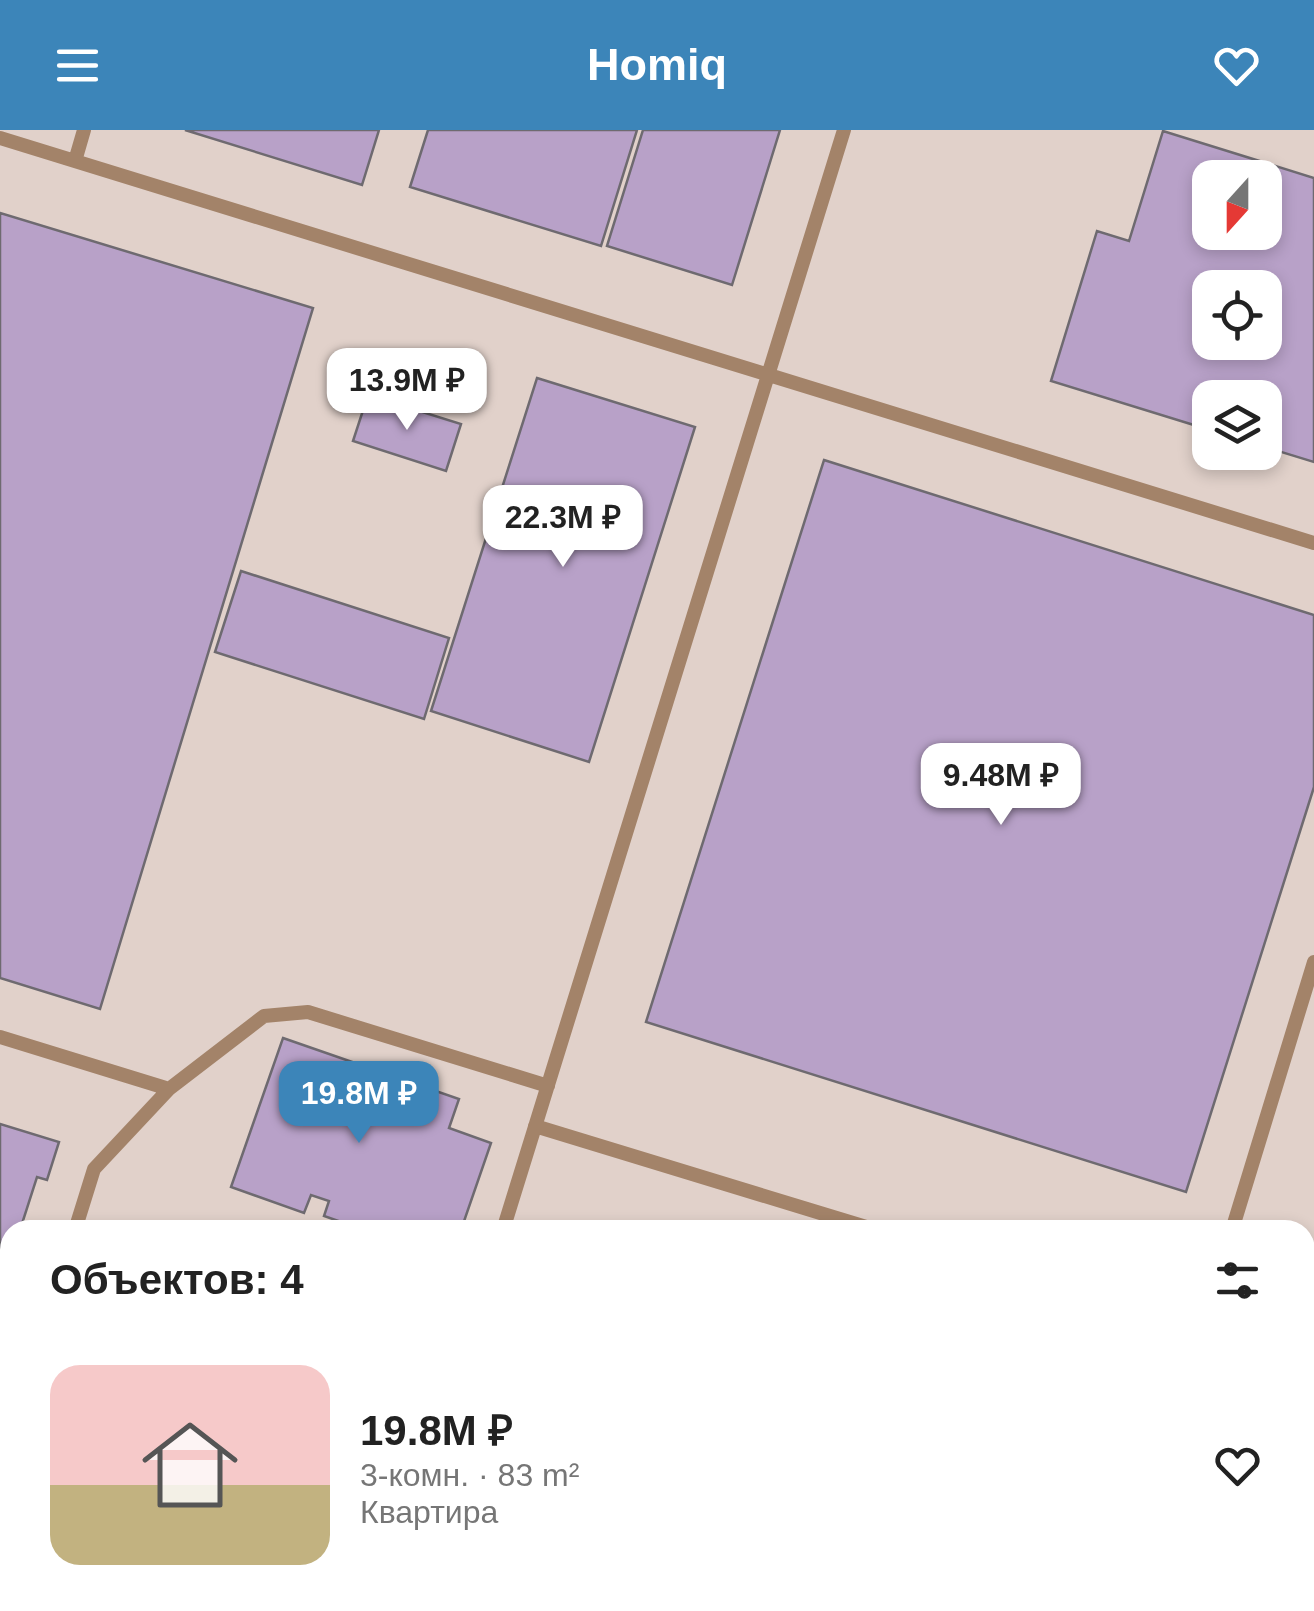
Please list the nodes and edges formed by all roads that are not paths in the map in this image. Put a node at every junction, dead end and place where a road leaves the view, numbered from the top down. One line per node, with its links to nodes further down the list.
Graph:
1 (84, 130): 4 (lane)
2 (844, 130): 5 (lane)
3 (0, 138): 4 (lane)
4 (75, 161): 5 (lane)
5 (770, 376): 6 (lane); 9 (lane)
6 (1314, 544)
7 (1314, 962): 15 (lane)
8 (0, 1037): 10 (lane)
9 (548, 1086): 10 (lane); 11 (lane)
10 (168, 1090): 12 (lane)
11 (535, 1126): 13 (lane); 14 (lane)
12 (78, 1220)
13 (505, 1220)
14 (843, 1220)
15 (1235, 1220)

